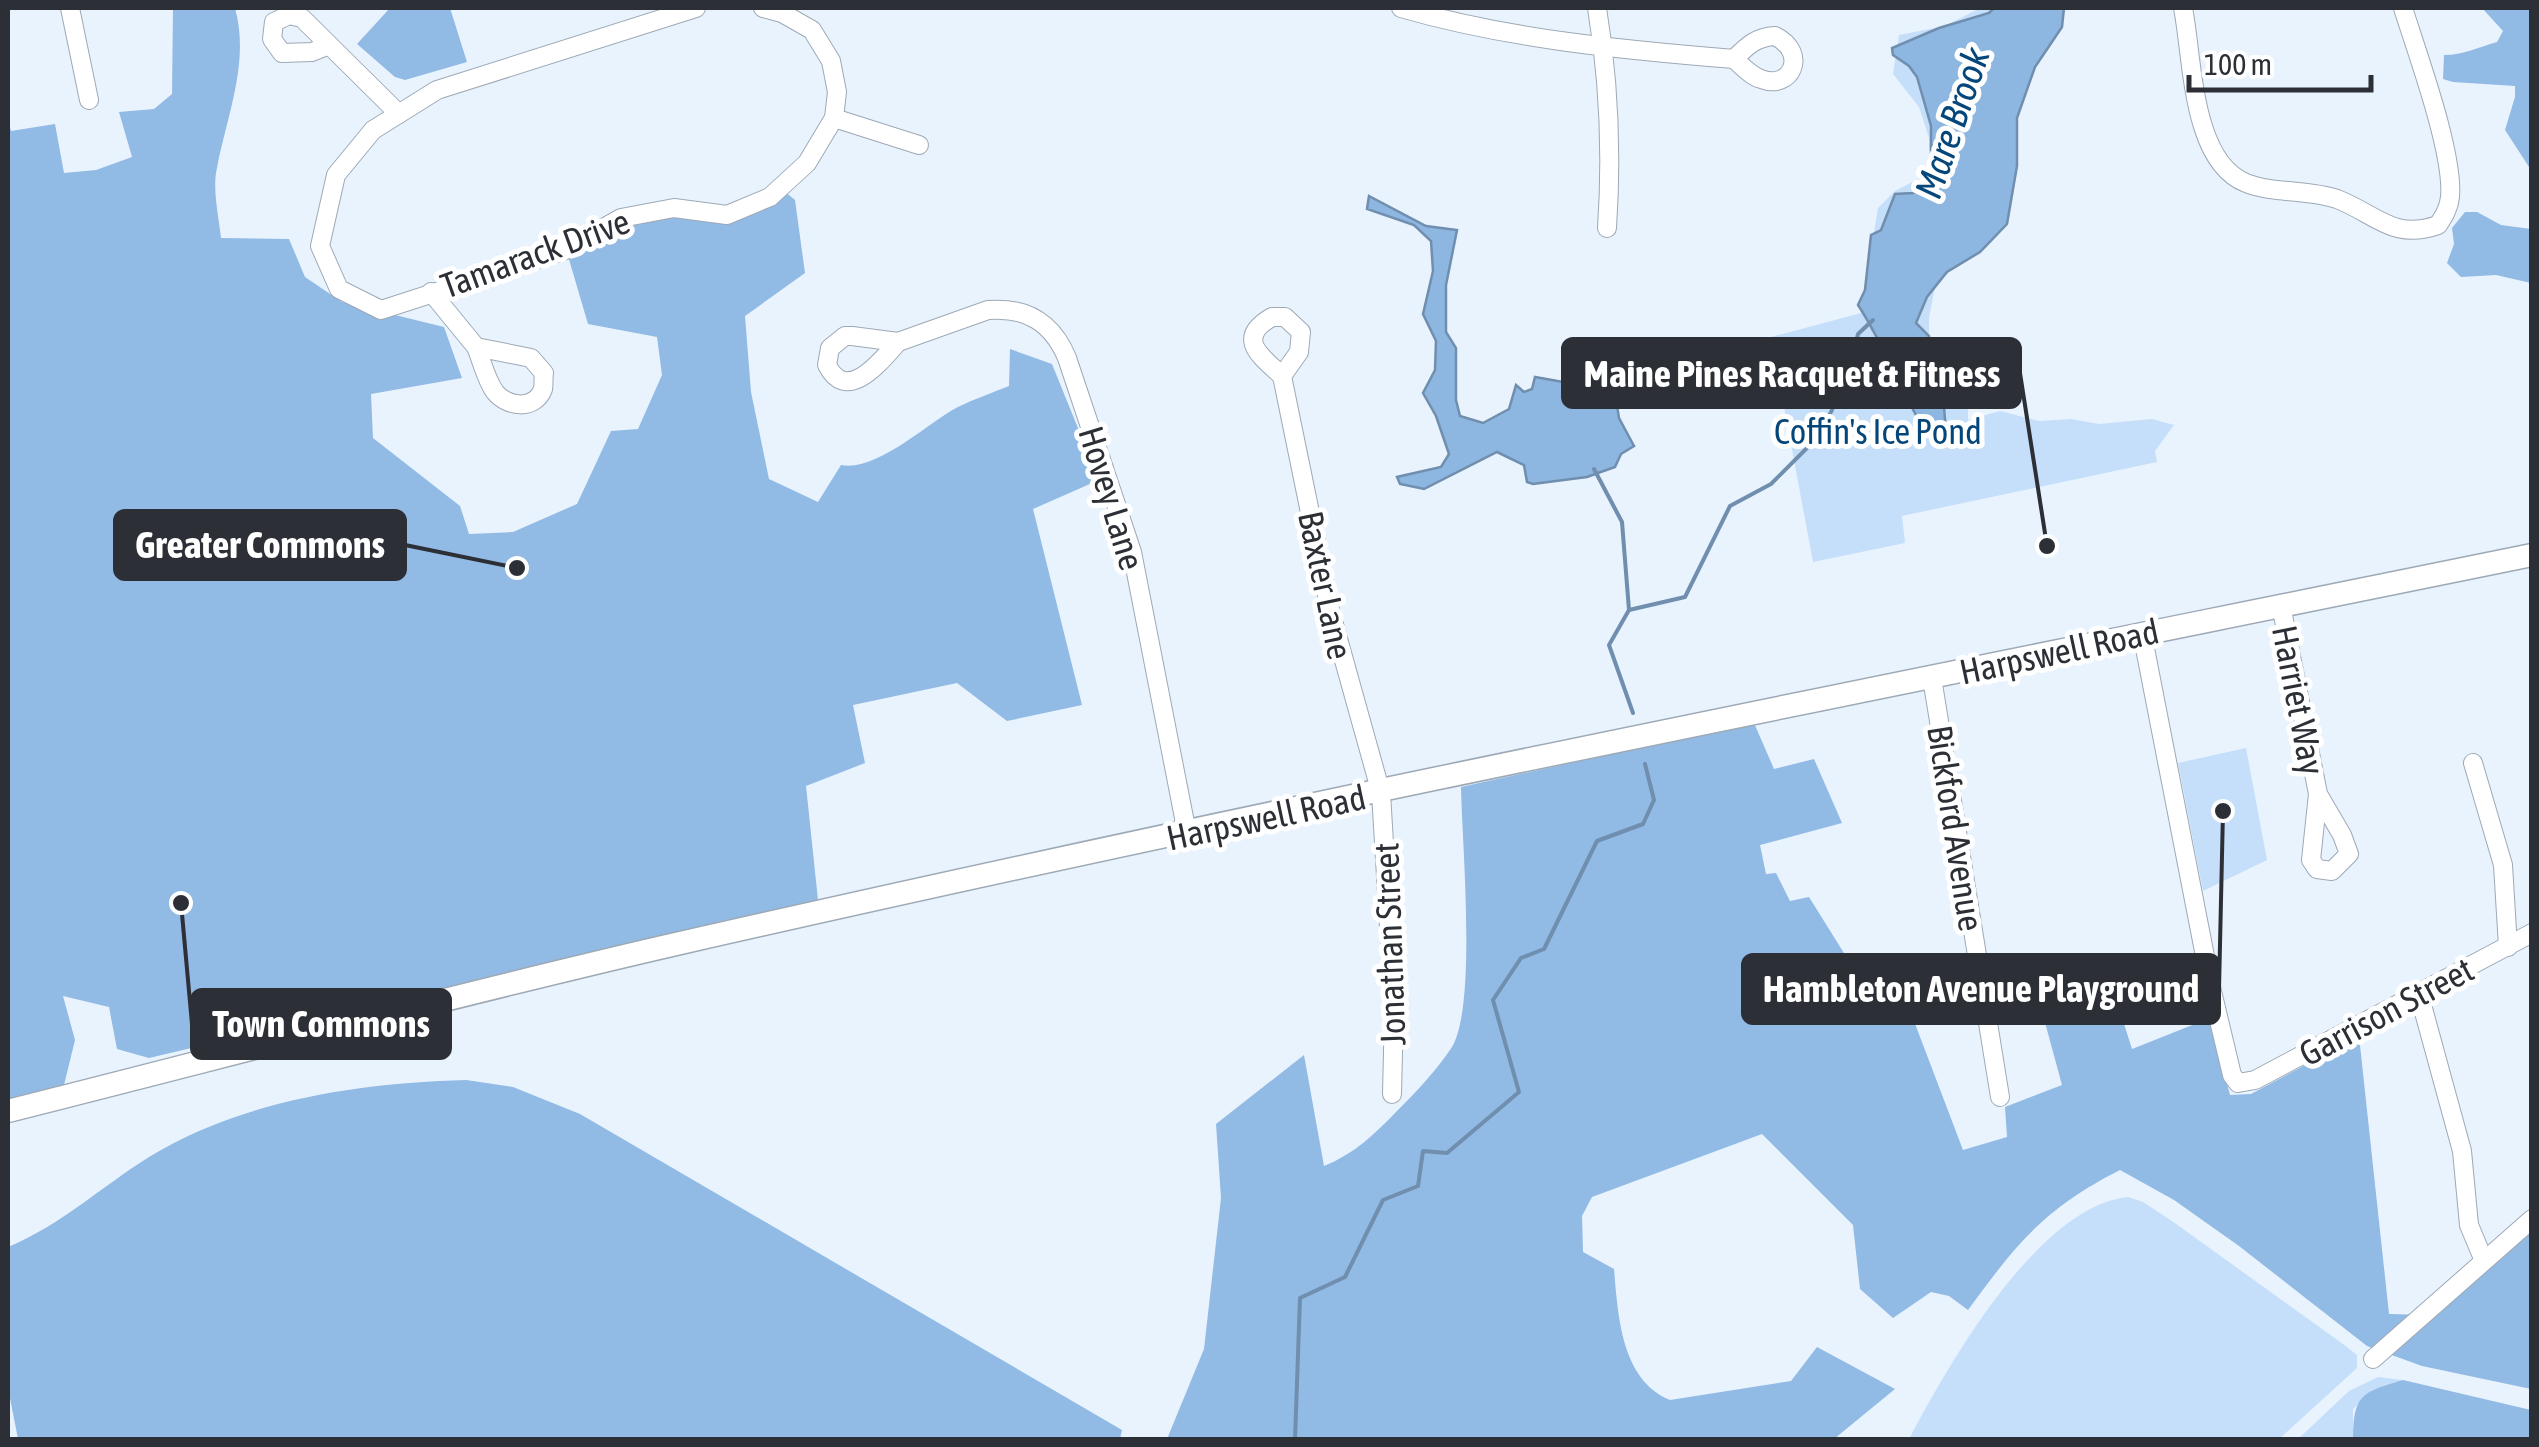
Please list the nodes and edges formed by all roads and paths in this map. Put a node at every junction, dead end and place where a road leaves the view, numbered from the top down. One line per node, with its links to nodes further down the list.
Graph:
1 (70, 8): 12 (street)
2 (688, 8): 3 (street, Tamarack Drive); 13 (street, Tamarack Drive)
3 (696, 8)
4 (763, 8): 14 (street)
5 (1401, 8): 10 (street)
6 (1597, 8): 10 (street)
7 (2183, 8): 8 (street)
8 (2403, 8)
9 (327, 46): 13 (street)
10 (1603, 46): 11 (street); 16 (street)
11 (1734, 59)
12 (89, 100)
13 (399, 114): 17 (street, Tamarack Drive)
14 (834, 118): 15 (street); 17 (street, Tamarack Drive)
15 (918, 146)
16 (1607, 228)
17 (431, 292): 19 (street)
18 (898, 342): 28 (street, Hovey Lane)
19 (476, 347)
20 (1282, 376): 26 (street, Baxter Lane)
21 (2532, 555): 22 (main road, Harpswell Road)
22 (2281, 605): 23 (main road, Harpswell Road); 27 (street, Harriet Way)
23 (2142, 634): 24 (main road, Harpswell Road); 31 (street, Garrison Street)
24 (1932, 678): 26 (main road, Harpswell Road); 33 (street, Bickford Avenue)
25 (2472, 763): 30 (street)
26 (1381, 793): 28 (main road, Harpswell Road); 32 (street, Jonathan Street)
27 (2318, 794)
28 (1187, 833): 34 (main road, Harpswell Road)
29 (2532, 933): 30 (street, Garrison Street)
30 (2508, 947): 31 (street, Garrison Street)
31 (2418, 994): 36 (street)
32 (1392, 1094)
33 (2000, 1097)
34 (8, 1111)
35 (2532, 1219): 36 (street)
36 (2484, 1260): 37 (street)
37 (2373, 1359)

